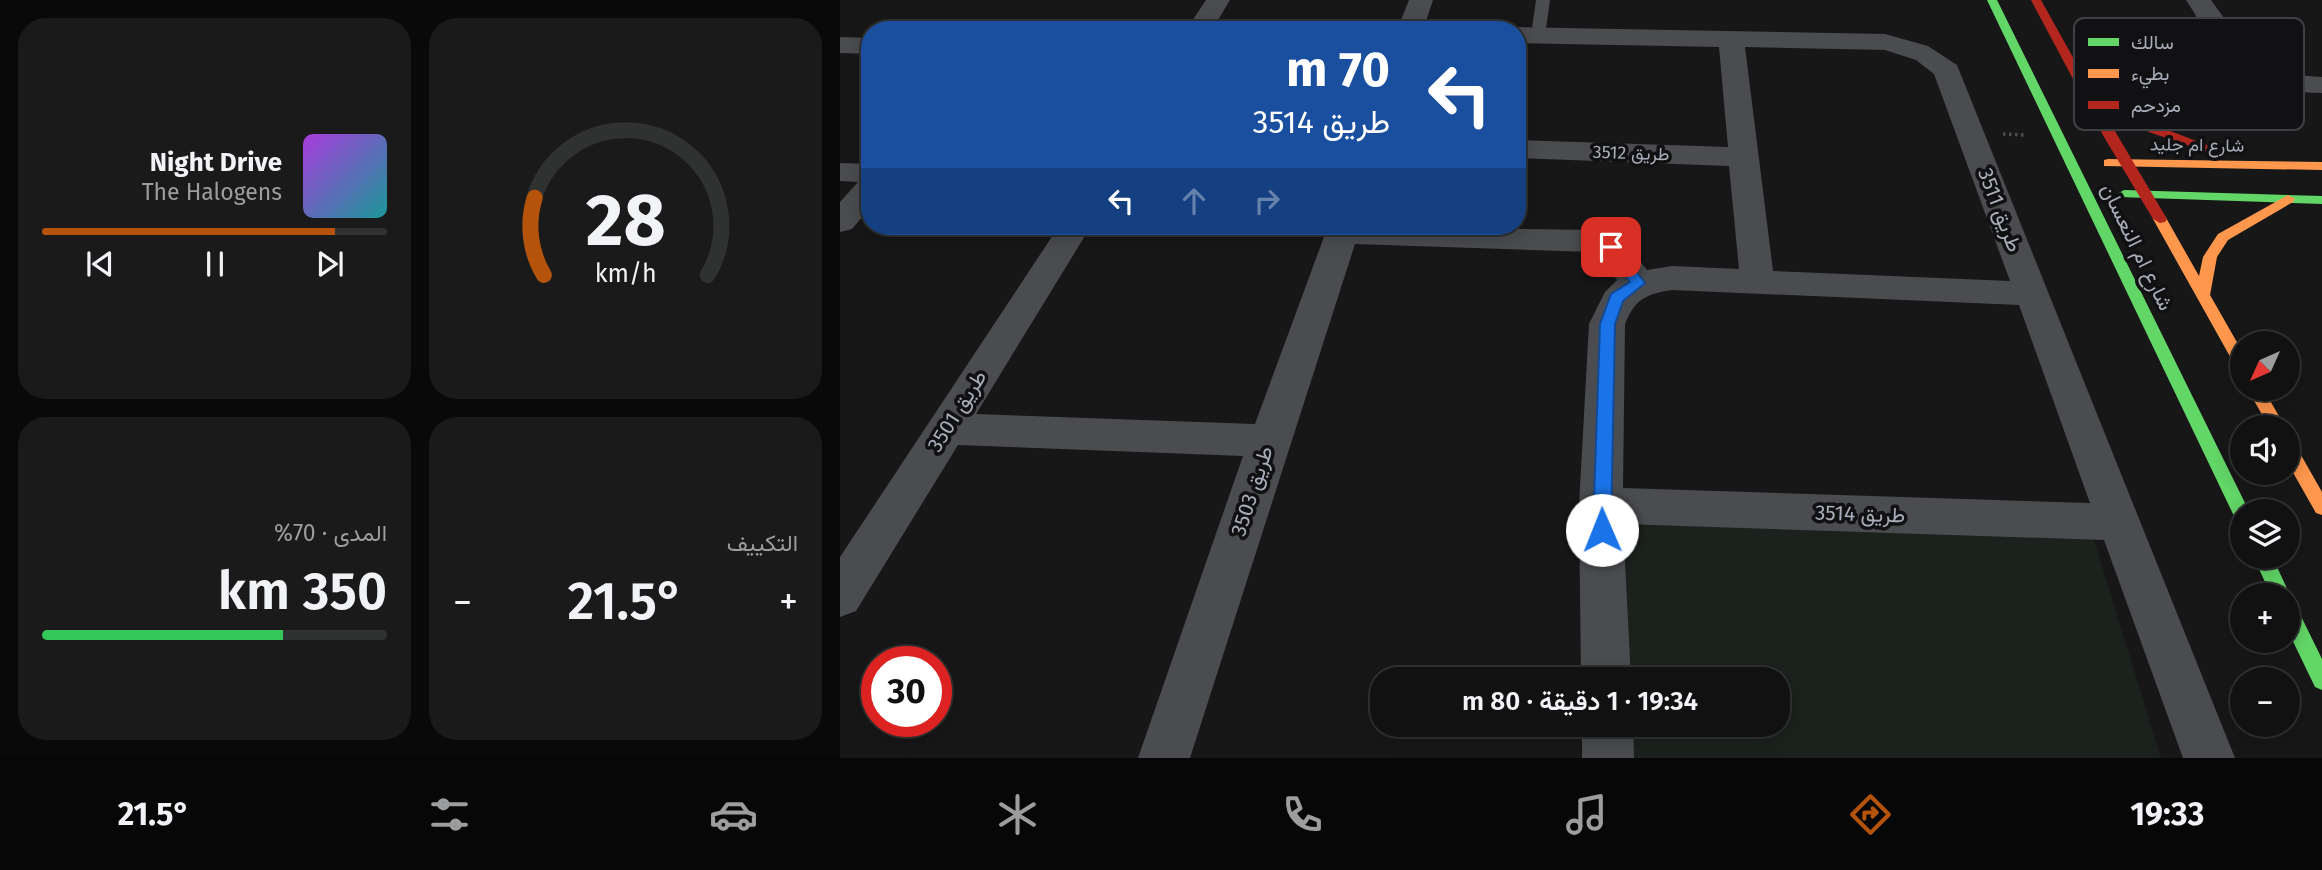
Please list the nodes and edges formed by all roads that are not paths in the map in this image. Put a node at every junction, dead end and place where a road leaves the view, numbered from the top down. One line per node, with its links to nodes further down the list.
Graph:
1 (1218, 0): 8 (street)
2 (1421, 0): 9 (street)
3 (1543, 0): 10 (lane)
4 (1992, 0): 21 (main road, شارع ام النعسان)
5 (2036, 0): 14 (main road, شارع ام النعسان)
6 (2198, 0): 7 (street)
7 (2212, 18)
8 (1205, 21)
9 (1413, 21)
10 (1528, 35): 11 (street, طريق 3511)
11 (1731, 38): 20 (street); 38 (street, طريق 3511)
12 (840, 45): 13 (street)
13 (861, 46)
14 (2074, 67)
15 (2304, 84): 16 (street)
16 (2322, 85)
17 (2107, 130): 22 (main road, شارع ام النعسان)
18 (2156, 130): 23 (main road)
19 (1526, 149): 20 (street, طريق 3512)
20 (1744, 157): 36 (street)
21 (2071, 161): 22 (main road, شارع ام جليد); 27 (main road, شارع ام النعسان)
22 (2127, 163): 23 (main road, شارع ام جليد); 28 (main road, شارع ام النعسان)
23 (2260, 165): 24 (main road, شارع ام جليد)
24 (2322, 166)
25 (840, 172): 26 (street)
26 (861, 173)
27 (2099, 193): 28 (main road); 44 (main road, شارع ام النعسان)
28 (2146, 194): 30 (main road); 39 (main road, شارع ام النعسان)
29 (861, 198): 32 (street)
30 (2288, 199): 31 (main road); 39 (main road)
31 (2322, 200)
32 (840, 222)
33 (1069, 235): 41 (street, طريق 3501)
34 (1341, 235): 42 (street, طريق 3503)
35 (1476, 235): 37 (street)
36 (1757, 280): 37 (street); 38 (street)
37 (1638, 283): 45 (street)
38 (2032, 294): 47 (street, طريق 3511)
39 (2203, 295): 40 (main road, شارع ام النعسان)
40 (2230, 343)
41 (946, 429): 42 (street); 48 (street, طريق 3501)
42 (1269, 440): 53 (street, طريق 3503)
43 (2300, 469): 46 (main road)
44 (2235, 499)
45 (1601, 505): 47 (street, طريق 3514); 50 (street)
46 (2322, 508)
47 (2119, 522): 55 (street, طريق 3511)
48 (840, 596)
49 (2300, 635): 51 (main road)
50 (1606, 667)
51 (2322, 680)
52 (1607, 737): 54 (street)
53 (1164, 758)
54 (1608, 758)
55 (2209, 758)

